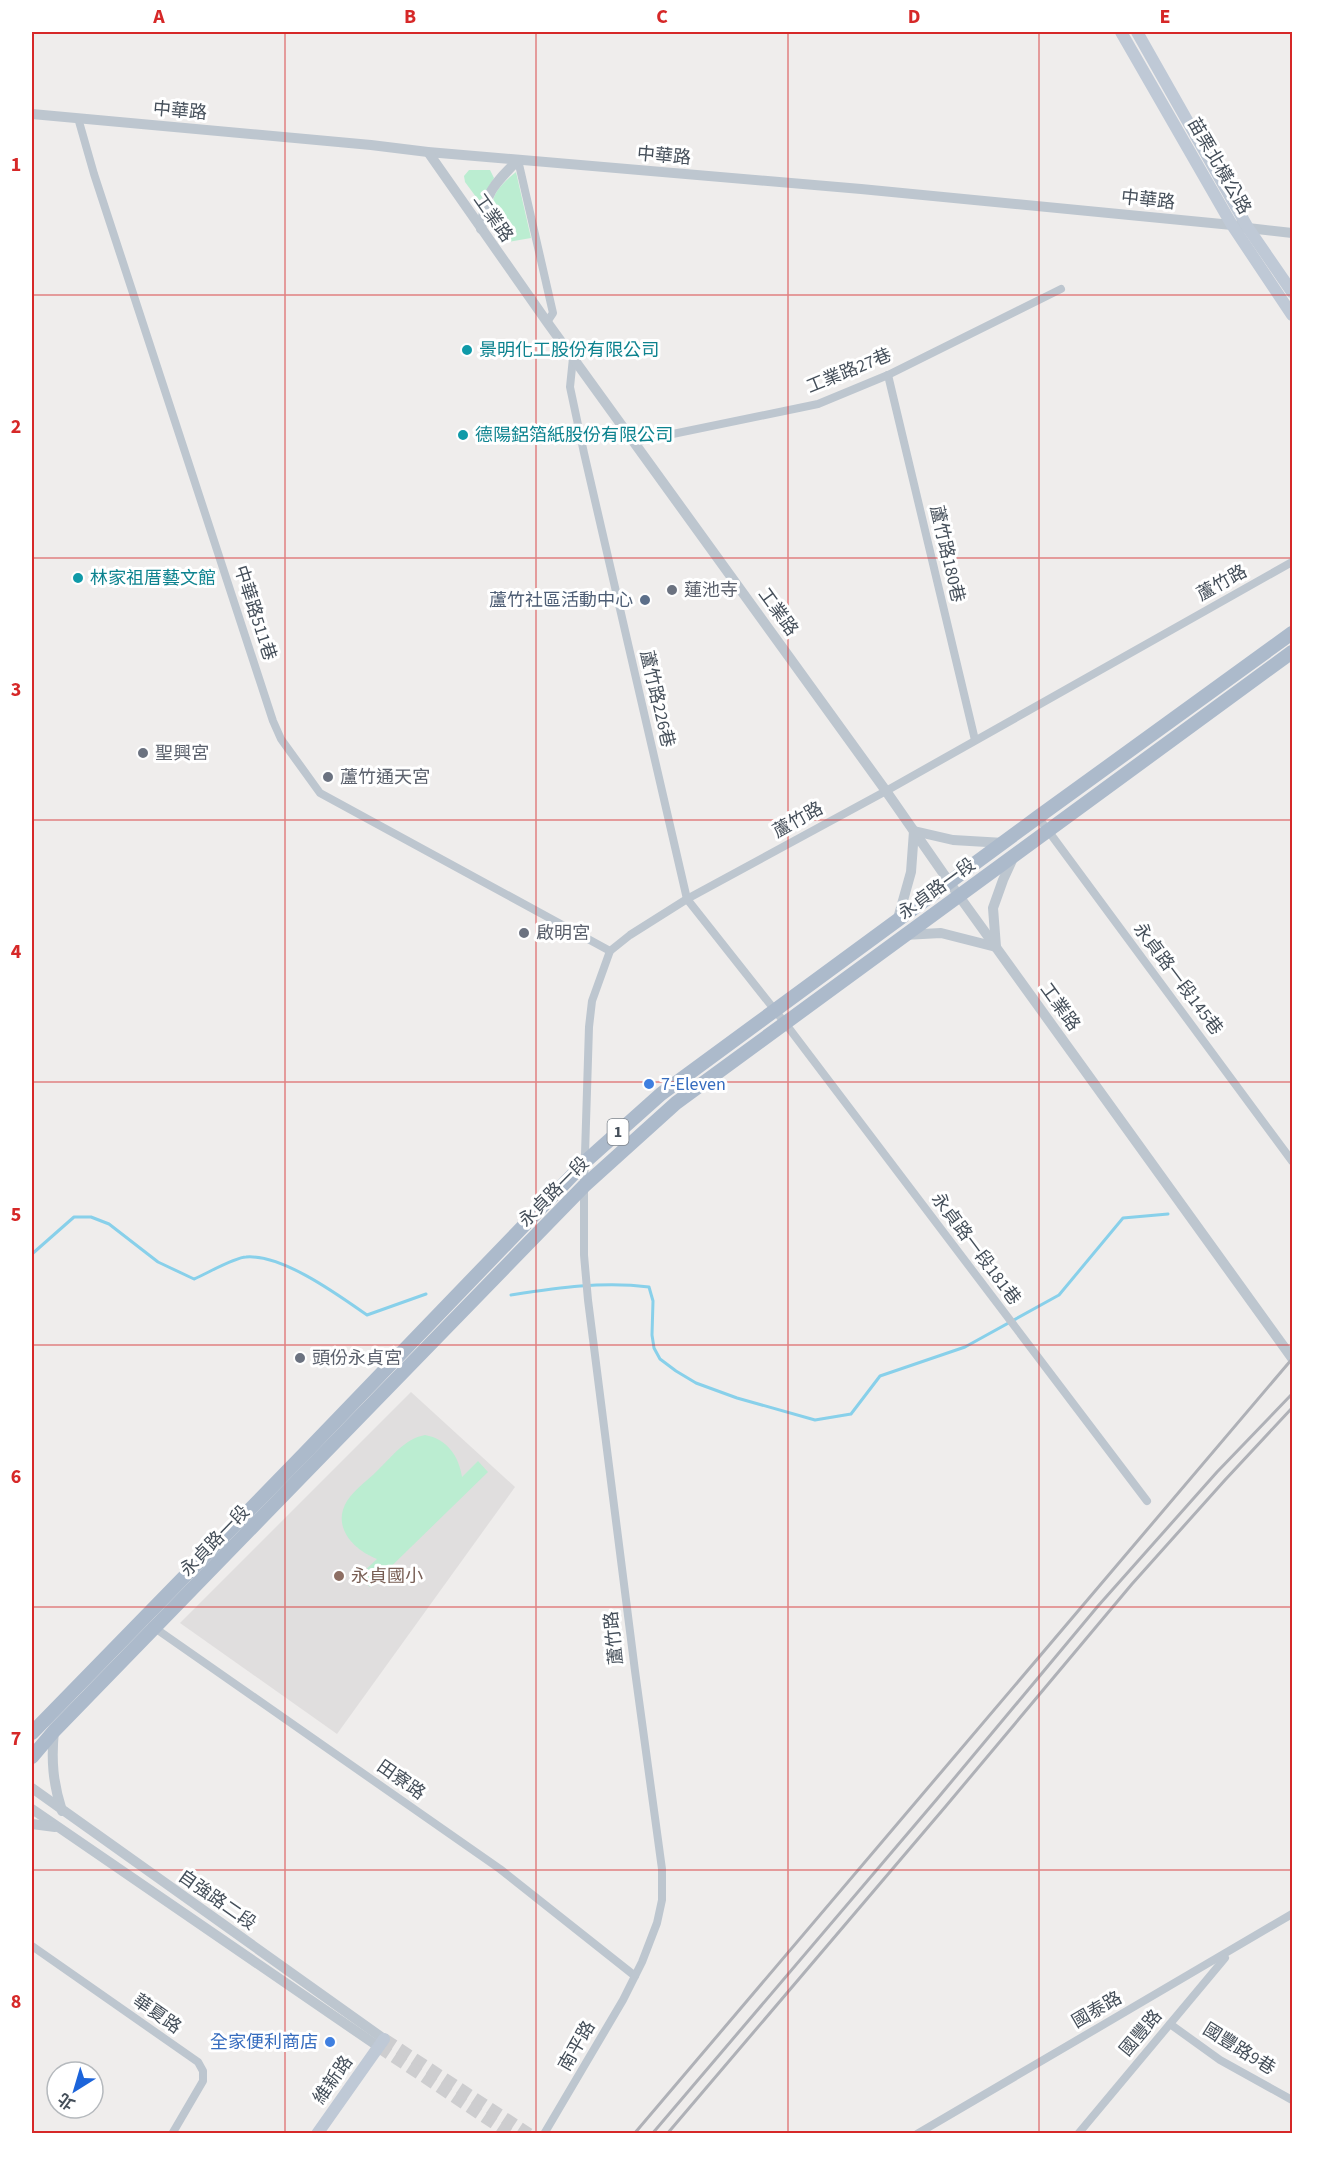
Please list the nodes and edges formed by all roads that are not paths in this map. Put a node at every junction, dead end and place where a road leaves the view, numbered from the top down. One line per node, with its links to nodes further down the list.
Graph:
1 (1121, 32): 7 (main road, 苗栗北橫公路)
2 (1137, 32): 8 (main road, 苗栗北橫公路)
3 (32, 114): 4 (street, 中華路)
4 (78, 118): 5 (street, 中華路); 34 (street, 中華路511巷)
5 (428, 152): 6 (street, 中華路); 9 (street, 工業路)
6 (518, 160): 7 (street, 中華路); 9 (street); 14 (street)
7 (1232, 225): 8 (street, 中華路); 13 (main road, 苗栗北橫公路)
8 (1248, 228): 10 (street, 中華路); 12 (main road, 苗栗北橫公路)
9 (481, 229): 14 (street, 工業路)
10 (1293, 233)
11 (1061, 289): 16 (street, 工業路27巷)
12 (1293, 292)
13 (1293, 315)
14 (547, 322): 15 (street, 工業路)
15 (573, 358): 17 (street, 工業路); 30 (street, 蘆竹路226巷)
16 (888, 375): 17 (street, 工業路27巷); 21 (street, 蘆竹路180巷)
17 (634, 442): 22 (street, 工業路)
18 (1293, 562): 21 (street, 蘆竹路)
19 (1292, 634): 23 (main road, 永貞路一段 / 1)
20 (1293, 651): 24 (main road, 永貞路一段 / 1)
21 (975, 740): 22 (street, 蘆竹路)
22 (886, 791): 25 (street, 工業路); 30 (street, 蘆竹路)
23 (1038, 817): 24 (street, 永貞路一段145巷); 26 (main road, 永貞路一段 / 1)
24 (1047, 830): 27 (main road, 永貞路一段 / 1); 37 (street, 永貞路一段145巷)
25 (914, 831): 26 (street); 28 (street, 工業路); 31 (street)
26 (1004, 843): 28 (main road, 永貞路一段 / 1)
27 (1015, 854): 29 (main road, 永貞路一段 / 1); 33 (street)
28 (950, 883): 29 (street, 工業路); 31 (main road, 永貞路一段 / 1)
29 (959, 896): 32 (main road, 永貞路一段 / 1); 33 (street, 工業路)
30 (687, 899): 34 (street, 蘆竹路); 35 (street, 蘆竹路226巷)
31 (897, 922): 35 (main road, 永貞路一段 / 1)
32 (904, 935): 33 (street); 35 (main road, 永貞路一段 / 1)
33 (996, 947): 39 (street, 工業路)
34 (610, 951): 36 (street)
35 (780, 1016): 36 (main road, 永貞路一段 / 1); 38 (main road, 永貞路一段 / 1); 40 (street, 永貞路一段181巷)
36 (586, 1161): 38 (street); 41 (main road, 永貞路一段 / 1)
37 (1293, 1161)
38 (584, 1186): 42 (main road, 永貞路一段 / 1); 56 (street, 蘆竹路)
39 (1293, 1358)
40 (1147, 1501)
41 (251, 1508): 42 (main road); 43 (main road, 永貞路一段 / 1)
42 (262, 1519): 44 (main road, 永貞路一段 / 1)
43 (142, 1619): 44 (street, 田寮路); 46 (main road, 永貞路一段 / 1)
44 (156, 1629): 45 (main road, 永貞路一段 / 1); 56 (street, 田寮路)
45 (54, 1731): 47 (main road, 永貞路一段 / 1); 50 (street)
46 (32, 1733)
47 (32, 1757)
48 (32, 1788): 50 (street, 自強路二段)
49 (32, 1809): 52 (street, 自強路二段)
50 (62, 1811): 58 (street, 自強路二段)
51 (32, 1824): 52 (street)
52 (60, 1828): 58 (street, 自強路二段)
53 (1293, 1914): 55 (street, 國泰路)
54 (32, 1946): 61 (street, 華夏路)
55 (1229, 1953): 57 (street, 國豐路); 63 (street, 國泰路)
56 (635, 1976): 60 (street, 南平路)
57 (1170, 2024): 59 (street, 國豐路9巷); 64 (street, 國豐路)
58 (382, 2043): 62 (main road, 維新路)
59 (1293, 2100)
60 (545, 2132)
61 (172, 2133)
62 (317, 2133)
63 (917, 2133)
64 (1078, 2133)

